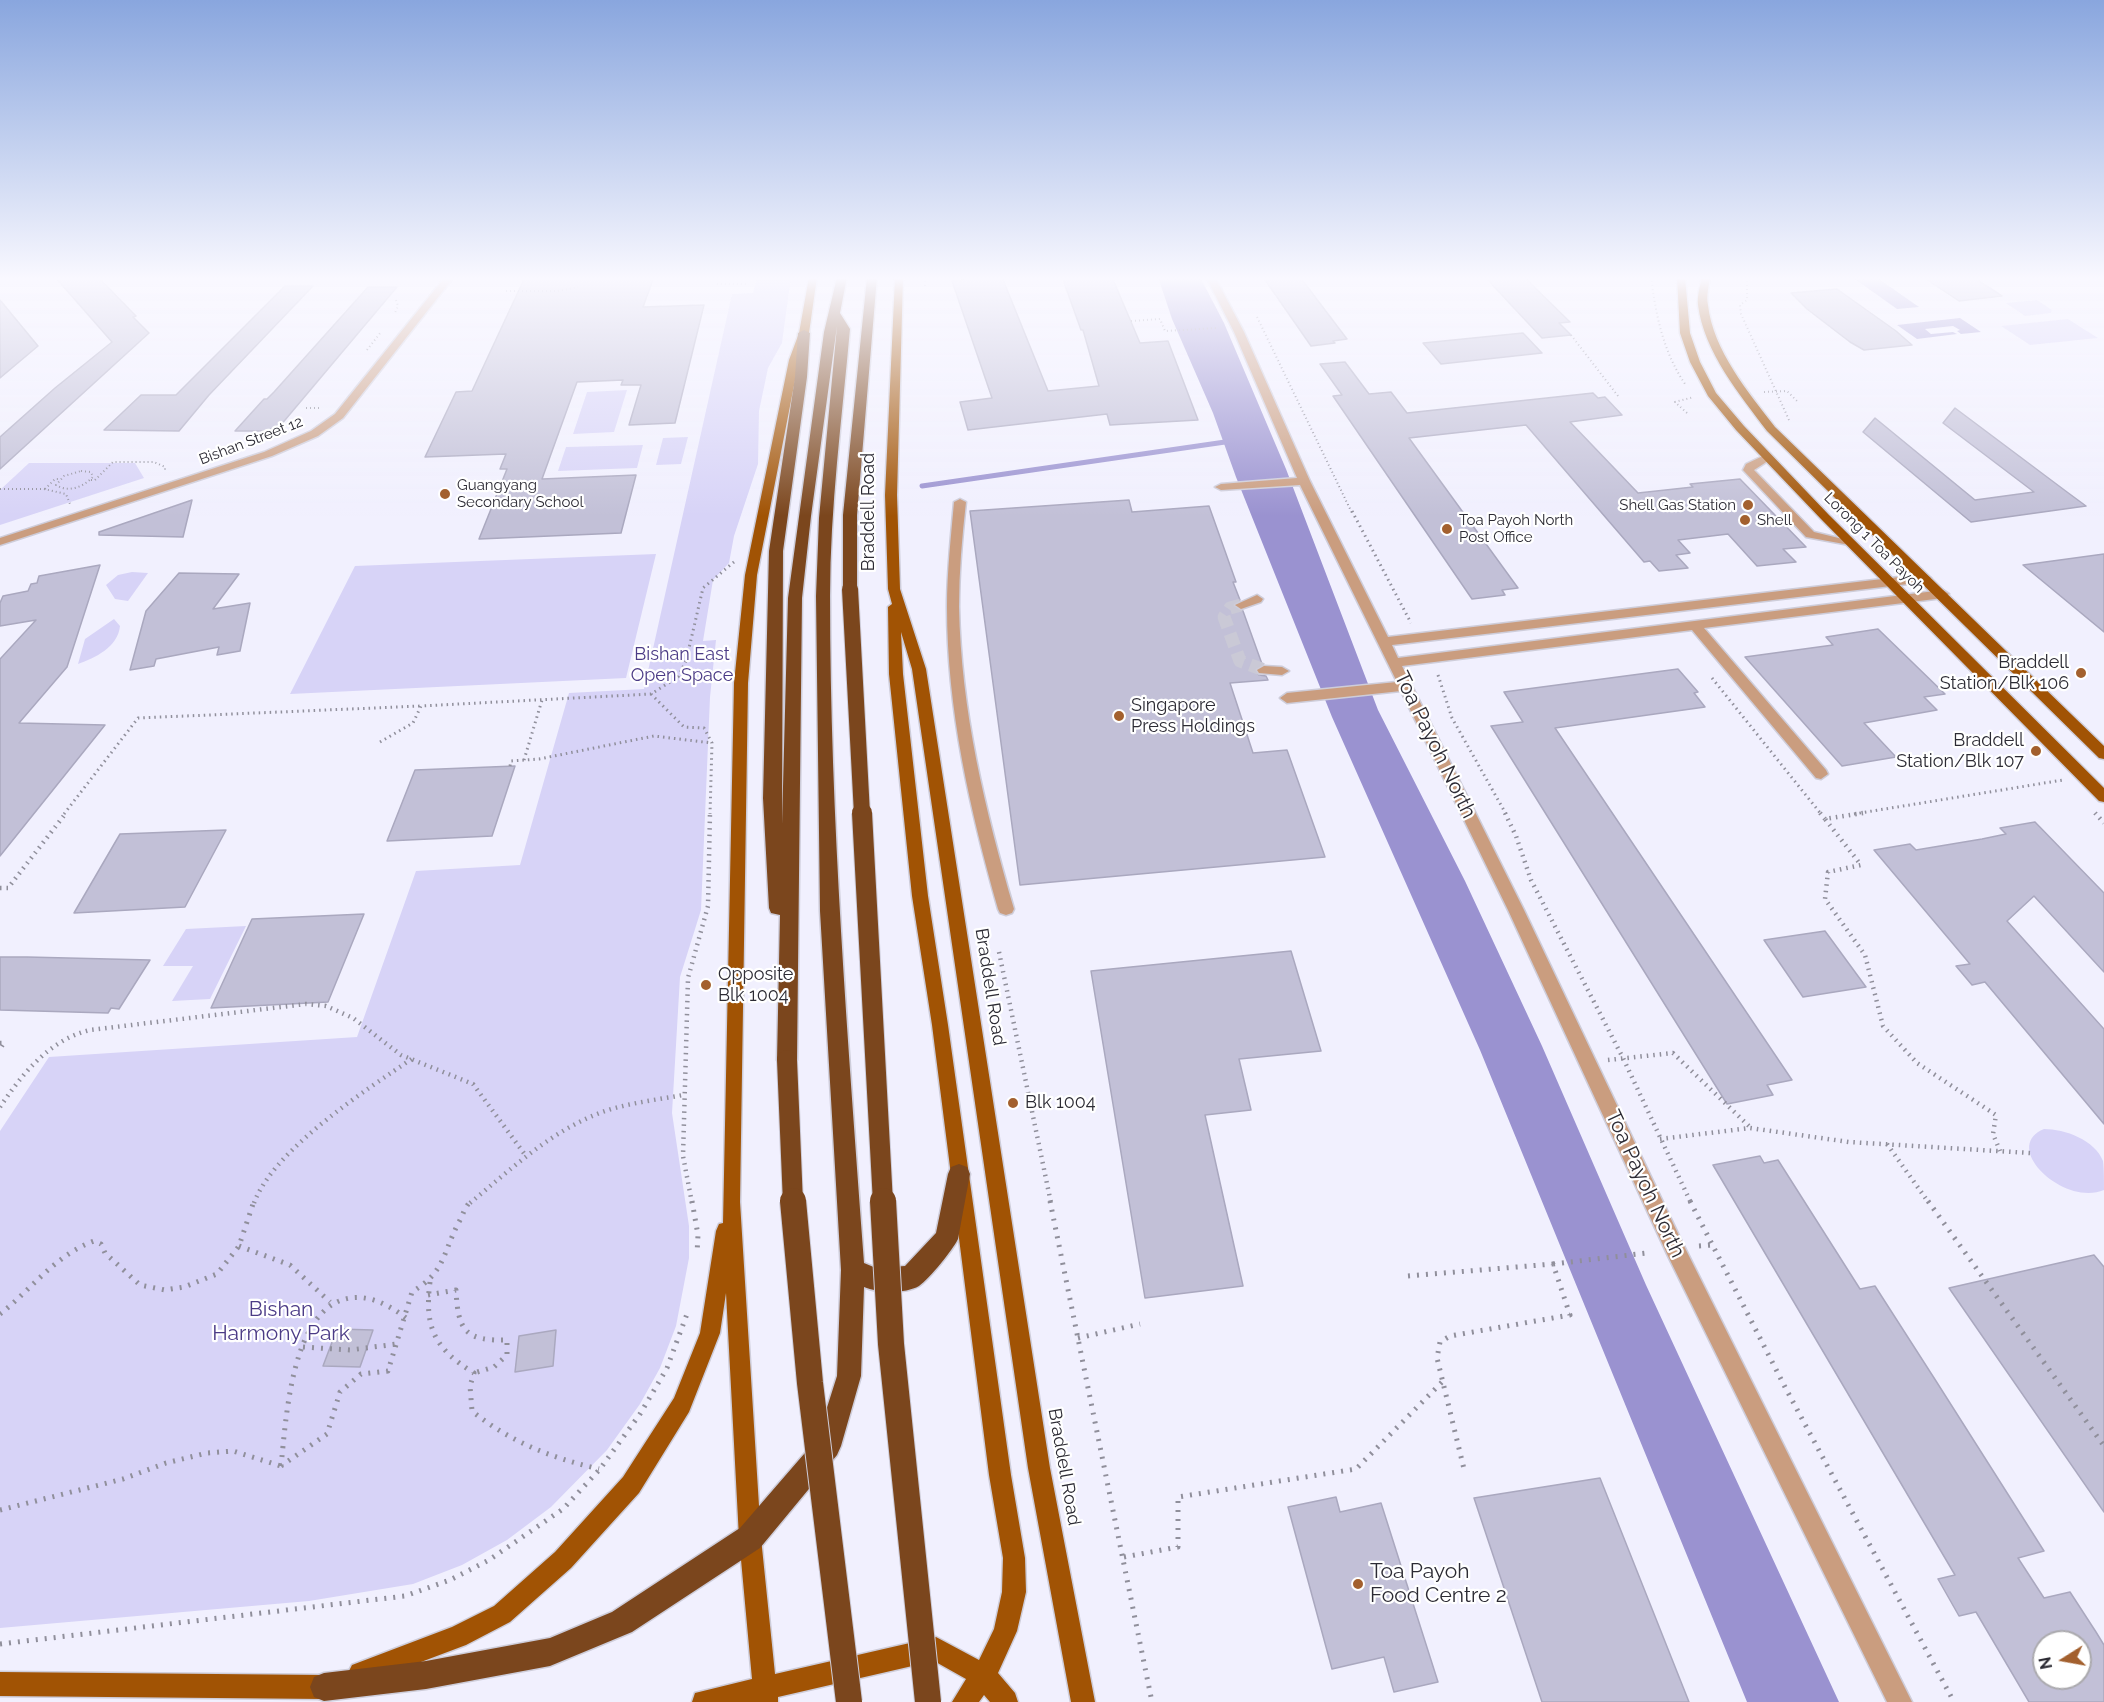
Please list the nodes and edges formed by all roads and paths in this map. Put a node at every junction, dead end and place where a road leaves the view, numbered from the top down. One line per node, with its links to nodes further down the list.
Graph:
1 (387, 356): 32 (street, Bishan Street 12)
2 (795, 356): 82 (main road)
3 (802, 356): 71 (highway)
4 (826, 356): 71 (highway)
5 (842, 356): 87 (highway)
6 (865, 356): 115 (highway, Braddell Road, bridge)
7 (895, 356): 37 (main road, Braddell Road)
8 (1249, 356): 26 (street, Toa Payoh North)
9 (1276, 356): 43 (path)
10 (1588, 356): 15 (path)
11 (1693, 356): 22 (main road, Lorong 1 Toa Payoh)
12 (1723, 356): 35 (main road, Lorong 1 Toa Payoh)
13 (1761, 356): 14 (path)
14 (1778, 392): 17 (path); 21 (path)
15 (1618, 396)
16 (1695, 397): 19 (path)
17 (1798, 402)
18 (306, 408): 20 (path)
19 (1687, 413)
20 (316, 417)
21 (1791, 426)
22 (1767, 457): 33 (main road, Lorong 1 Toa Payoh); 33 (street)
23 (171, 474): 25 (path)
24 (60, 479): 25 (path); 29 (path); 30 (path)
25 (91, 480): 30 (path)
26 (1298, 481): 27 (street); 44 (street, Toa Payoh North)
27 (1221, 487)
28 (0, 489): 29 (path)
29 (44, 489): 30 (path)
30 (66, 489)
31 (960, 502): 65 (street)
32 (0, 542)
33 (1851, 544): 36 (main road, Lorong 1 Toa Payoh)
34 (737, 552): 51 (path)
35 (1925, 578): 36 (street); 38 (main road, Lorong 1 Toa Payoh)
36 (1889, 582): 40 (main road, Lorong 1 Toa Payoh); 43 (street)
37 (894, 589): 81 (main road); 118 (main road, Braddell Road)
38 (1943, 594): 40 (street, Toa Payoh North); 57 (main road, Lorong 1 Toa Payoh)
39 (1257, 599): 41 (street)
40 (1907, 599): 42 (street, Toa Payoh North); 61 (main road, Lorong 1 Toa Payoh)
41 (1241, 605)
42 (1695, 625): 45 (street, Toa Payoh North); 60 (street)
43 (1419, 638): 44 (street)
44 (1384, 642): 46 (street, Toa Payoh North)
45 (1430, 659): 46 (street, Toa Payoh North); 70 (path)
46 (1394, 663): 50 (street, Toa Payoh North)
47 (1264, 670): 48 (street)
48 (1282, 671)
49 (1709, 674): 63 (path)
50 (1397, 686): 52 (street); 72 (street, Toa Payoh North)
51 (651, 694): 53 (path); 56 (path)
52 (1287, 698)
53 (542, 700): 54 (path); 58 (path)
54 (421, 706): 55 (path); 64 (path)
55 (380, 742)
56 (712, 743): 58 (path); 73 (path)
57 (2104, 754)
58 (524, 760): 59 (path)
59 (510, 766)
60 (1821, 774)
61 (2085, 778): 62 (main road, Lorong 1 Toa Payoh); 63 (path)
62 (2104, 797)
63 (1825, 819): 78 (path)
64 (0, 888)
65 (1006, 909)
66 (999, 952): 96 (path)
67 (0, 1043): 68 (path)
68 (0, 1049)
69 (413, 1058): 74 (path); 80 (path); 83 (path)
70 (1623, 1058): 72 (path); 75 (path); 76 (path)
71 (787, 1060): 114 (highway, bridge)
72 (1587, 1062): 120 (street, Toa Payoh North)
73 (683, 1095): 80 (path); 85 (path)
74 (0, 1107)
75 (1750, 1128): 76 (path); 77 (path)
76 (1660, 1138): 121 (path)
77 (1887, 1144): 78 (path); 101 (path)
78 (2000, 1151): 79 (path)
79 (2030, 1153)
80 (526, 1156): 89 (path)
81 (959, 1174): 87 (highway); 109 (main road)
82 (731, 1202): 106 (main road); 111 (main road)
83 (239, 1246): 91 (path); 93 (path)
84 (1647, 1253): 86 (path, bridge)
85 (697, 1258)
86 (1553, 1264): 88 (path); 100 (path)
87 (853, 1269): 106 (highway)
88 (1408, 1276)
89 (430, 1281): 90 (path); 94 (path)
90 (428, 1295): 99 (path); 99 (path)
91 (330, 1302): 94 (path); 98 (path)
92 (688, 1310): 103 (path)
93 (0, 1314)
94 (406, 1318): 97 (path)
95 (1140, 1324): 96 (path)
96 (1078, 1338): 107 (path)
97 (397, 1344): 98 (path); 102 (path)
98 (303, 1347): 102 (path)
99 (474, 1373): 103 (path)
100 (1443, 1381): 104 (path); 107 (path)
101 (2104, 1446)
102 (281, 1466): 105 (path)
103 (600, 1469): 108 (path)
104 (1464, 1469)
105 (0, 1510)
106 (750, 1538): 111 (highway); 112 (main road)
107 (1124, 1557): 119 (path)
108 (0, 1644)
109 (984, 1676): 112 (main road); 116 (main road); 117 (main road)
110 (0, 1684): 111 (main road)
111 (324, 1687)
112 (765, 1695): 113 (main road)
113 (704, 1702)
114 (849, 1702)
115 (928, 1702)
116 (964, 1702)
117 (1006, 1702)
118 (1083, 1702)
119 (1152, 1702)
120 (1900, 1702)
121 (1954, 1702)

